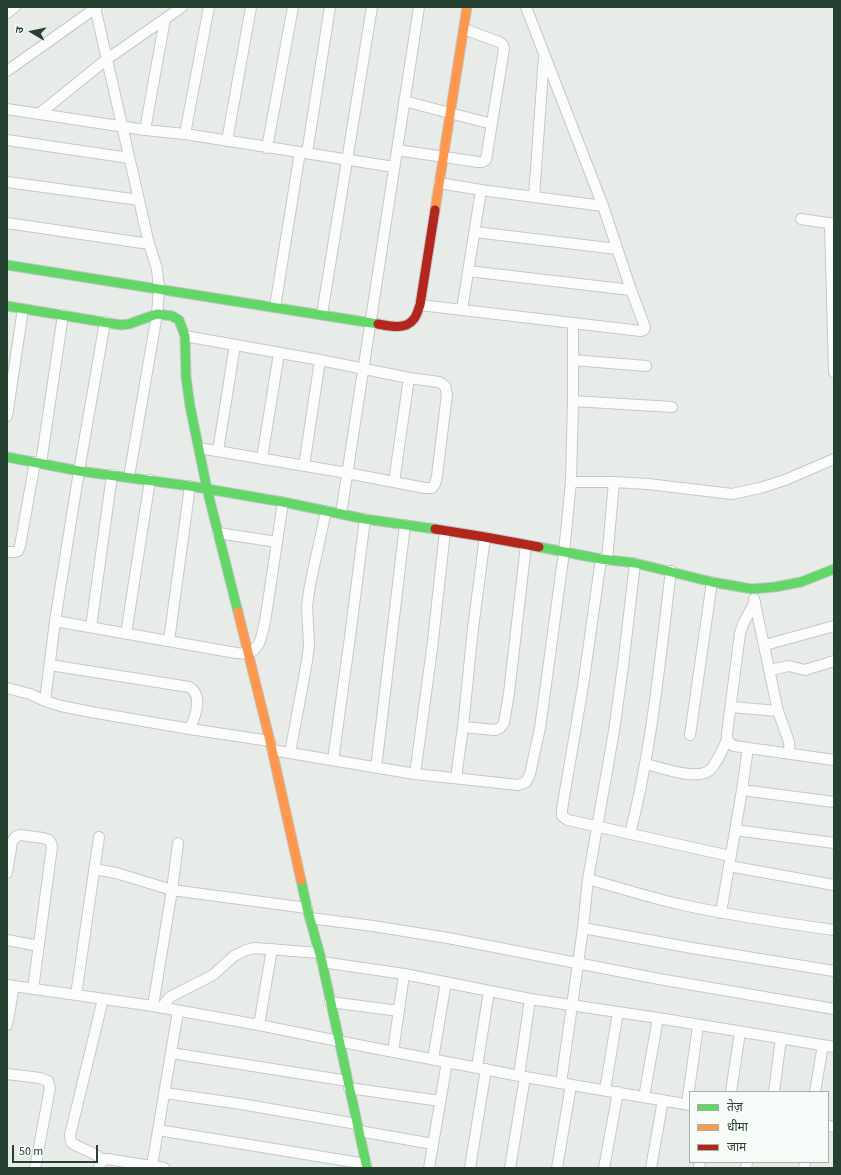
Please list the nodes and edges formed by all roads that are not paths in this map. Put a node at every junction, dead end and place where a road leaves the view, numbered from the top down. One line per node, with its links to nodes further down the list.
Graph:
1 (15, 7): 12 (street)
2 (182, 7): 13 (street)
3 (209, 7): 25 (street)
4 (251, 7): 27 (street)
5 (293, 7): 28 (street)
6 (330, 7): 30 (street)
7 (372, 7): 33 (street)
8 (419, 7): 18 (street)
9 (467, 7): 14 (street)
10 (526, 7): 15 (street)
11 (96, 8): 16 (street); 17 (street)
12 (7, 13)
13 (165, 19): 16 (street); 24 (street)
14 (464, 29): 21 (street); 22 (street)
15 (544, 55): 38 (street); 40 (street)
16 (107, 59): 20 (street); 23 (street)
17 (7, 69)
18 (404, 101): 21 (street); 29 (street)
19 (7, 109): 20 (street)
20 (39, 114): 23 (street)
21 (451, 114): 22 (street); 31 (street)
22 (492, 124): 31 (street)
23 (122, 126): 24 (street); 32 (street)
24 (145, 130): 25 (street)
25 (185, 134): 27 (street)
26 (7, 140): 32 (street)
27 (227, 142): 28 (street)
28 (267, 148): 30 (street)
29 (397, 150): 31 (street); 34 (street)
30 (304, 153): 33 (street); 53 (street)
31 (443, 157): 36 (street)
32 (129, 158): 39 (street)
33 (348, 160): 34 (street); 57 (street)
34 (394, 167): 60 (street)
35 (7, 182): 39 (street)
36 (439, 183): 37 (street); 51 (street)
37 (481, 190): 38 (street); 44 (street)
38 (534, 197): 40 (street)
39 (139, 200): 45 (street)
40 (603, 206): 46 (street)
41 (801, 219): 43 (street)
42 (7, 223): 45 (street)
43 (832, 224): 69 (street)
44 (475, 232): 46 (street); 48 (street)
45 (149, 244): 49 (street)
46 (617, 249): 50 (street)
47 (7, 265): 49 (street)
48 (468, 271): 50 (street); 55 (street)
49 (159, 290): 53 (street); 56 (street)
50 (630, 290): 61 (street)
51 (420, 305): 55 (street); 60 (street)
52 (7, 306): 54 (street)
53 (274, 307): 57 (street)
54 (23, 309): 58 (street); 73 (street)
55 (462, 310): 61 (street)
56 (157, 314): 59 (street); 62 (street); 84 (street)
57 (322, 314): 60 (street)
58 (63, 315): 59 (street); 79 (street)
59 (105, 322): 81 (street)
60 (369, 322): 68 (street)
61 (573, 323): 66 (street)
62 (185, 336): 63 (street); 74 (street)
63 (235, 345): 64 (street); 75 (street)
64 (279, 353): 65 (street); 77 (street)
65 (320, 360): 68 (street); 80 (street)
66 (573, 360): 67 (street); 71 (street)
67 (646, 366)
68 (364, 369): 70 (street); 82 (street)
69 (834, 372)
70 (409, 378): 86 (street); 86 (street)
71 (573, 401): 72 (street); 87 (street)
72 (672, 407)
73 (7, 416)
74 (199, 448): 75 (street); 90 (street)
75 (218, 451): 77 (street)
76 (7, 457): 79 (street)
77 (262, 458): 80 (street)
78 (834, 459): 88 (street)
79 (38, 463): 81 (street); 101 (street)
80 (304, 466): 82 (street)
81 (79, 471): 83 (street); 110 (street)
82 (347, 473): 86 (street); 93 (street)
83 (112, 475): 84 (street); 112 (street)
84 (129, 477): 85 (street)
85 (150, 480): 89 (street); 113 (street)
86 (394, 482)
87 (571, 482): 88 (street); 102 (street)
88 (614, 482): 103 (street)
89 (190, 486): 90 (street); 114 (street)
90 (207, 489): 91 (street); 97 (street)
91 (283, 502): 92 (street); 99 (street)
92 (326, 511): 93 (street); 130 (street)
93 (341, 514): 94 (street)
94 (365, 519): 95 (street); 132 (street)
95 (406, 525): 96 (street); 135 (street)
96 (445, 531): 98 (street); 136 (street)
97 (218, 533): 99 (street); 116 (street)
98 (485, 537): 100 (street); 124 (street)
99 (277, 542): 116 (street)
100 (526, 545): 102 (street); 124 (street)
101 (7, 552)
102 (564, 552): 103 (street); 137 (street)
103 (604, 559): 104 (street); 140 (street)
104 (635, 563): 106 (street); 140 (street)
105 (834, 569): 108 (street)
106 (671, 571): 107 (street); 134 (street)
107 (712, 582): 108 (street); 126 (street)
108 (752, 589): 109 (street)
109 (755, 602): 115 (street); 122 (street)
110 (55, 621): 112 (street); 118 (street)
111 (834, 626): 115 (street)
112 (91, 627): 113 (street)
113 (126, 634): 114 (street)
114 (169, 641): 116 (street)
115 (765, 645): 119 (street)
116 (248, 654): 128 (street)
117 (834, 661): 119 (street)
118 (50, 665): 121 (street); 125 (street)
119 (770, 670): 123 (street)
120 (7, 688): 121 (street)
121 (45, 701): 125 (street)
122 (731, 707): 123 (street); 127 (street)
123 (778, 712): 131 (street)
124 (463, 727): 137 (street)
125 (190, 729): 128 (street)
126 (690, 734)
127 (727, 740): 129 (street); 134 (street)
128 (271, 746): 130 (street); 152 (street)
129 (748, 748): 131 (street); 138 (street)
130 (290, 753): 132 (street)
131 (790, 754): 133 (street)
132 (333, 760): 135 (street)
133 (834, 760)
134 (646, 764): 142 (street)
135 (376, 768): 136 (street)
136 (416, 774): 137 (street)
137 (456, 778)
138 (742, 790): 139 (street); 141 (street)
139 (834, 802)
140 (598, 827): 142 (street); 149 (street)
141 (735, 830): 145 (street); 146 (street)
142 (630, 834): 146 (street)
143 (99, 837): 147 (street)
144 (178, 843): 151 (street)
145 (834, 843)
146 (729, 861): 150 (street); 153 (street)
147 (94, 869): 151 (street); 167 (street)
148 (7, 873): 157 (street)
149 (588, 879): 153 (street); 154 (street)
150 (834, 885)
151 (172, 890): 152 (street); 172 (street)
152 (309, 913): 159 (street); 160 (street)
153 (721, 913): 155 (street)
154 (584, 928): 160 (street); 161 (street)
155 (834, 930)
156 (7, 940): 157 (street)
157 (39, 946): 165 (street)
158 (272, 949): 159 (street); 172 (street); 179 (street)
159 (320, 958): 162 (street); 170 (street)
160 (579, 964): 171 (street); 173 (street)
161 (834, 971)
162 (404, 974): 163 (street); 175 (street)
163 (446, 982): 166 (street); 188 (street)
164 (10, 986): 165 (street); 178 (street)
165 (33, 989): 167 (street)
166 (489, 991): 169 (street); 190 (street)
167 (76, 995): 168 (street)
168 (103, 999): 172 (street); 209 (street)
169 (530, 999): 171 (street); 192 (street)
170 (330, 1002): 175 (street); 183 (street)
171 (573, 1006): 176 (street); 194 (street)
172 (157, 1007): 174 (street)
173 (834, 1009)
174 (178, 1011): 179 (street); 186 (street)
175 (399, 1011): 187 (street)
176 (618, 1012): 177 (street); 195 (street)
177 (658, 1018): 180 (street); 202 (street)
178 (7, 1025)
179 (259, 1025): 183 (street)
180 (698, 1026): 181 (street); 196 (street)
181 (740, 1032): 182 (street); 197 (street)
182 (781, 1038): 184 (street); 198 (street)
183 (339, 1041): 187 (street); 193 (street)
184 (823, 1045): 185 (street); 199 (street)
185 (834, 1047)
186 (171, 1052): 193 (street); 201 (street)
187 (394, 1052): 188 (street)
188 (433, 1059): 189 (street)
189 (447, 1062): 190 (street); 204 (street)
190 (481, 1068): 192 (street); 215 (street)
191 (7, 1074): 212 (street)
192 (522, 1076): 194 (street); 216 (street)
193 (348, 1084): 204 (street); 206 (street)
194 (566, 1084): 195 (street); 217 (street)
195 (605, 1090): 200 (street)
196 (690, 1091)
197 (731, 1091)
198 (774, 1091)
199 (815, 1091)
200 (618, 1092): 202 (street); 218 (street)
201 (165, 1093): 206 (street); 207 (street)
202 (644, 1097): 203 (street)
203 (663, 1100): 205 (street); 219 (street)
204 (440, 1101): 208 (street)
205 (689, 1104)
206 (358, 1127): 208 (street); 211 (street)
207 (158, 1130): 210 (street); 211 (street)
208 (433, 1144): 214 (street)
209 (100, 1164): 210 (street)
210 (152, 1166): 213 (street)
211 (366, 1166)
212 (35, 1168)
213 (164, 1168)
214 (430, 1168)
215 (470, 1168)
216 (510, 1168)
217 (557, 1168)
218 (604, 1168)
219 (651, 1168)

